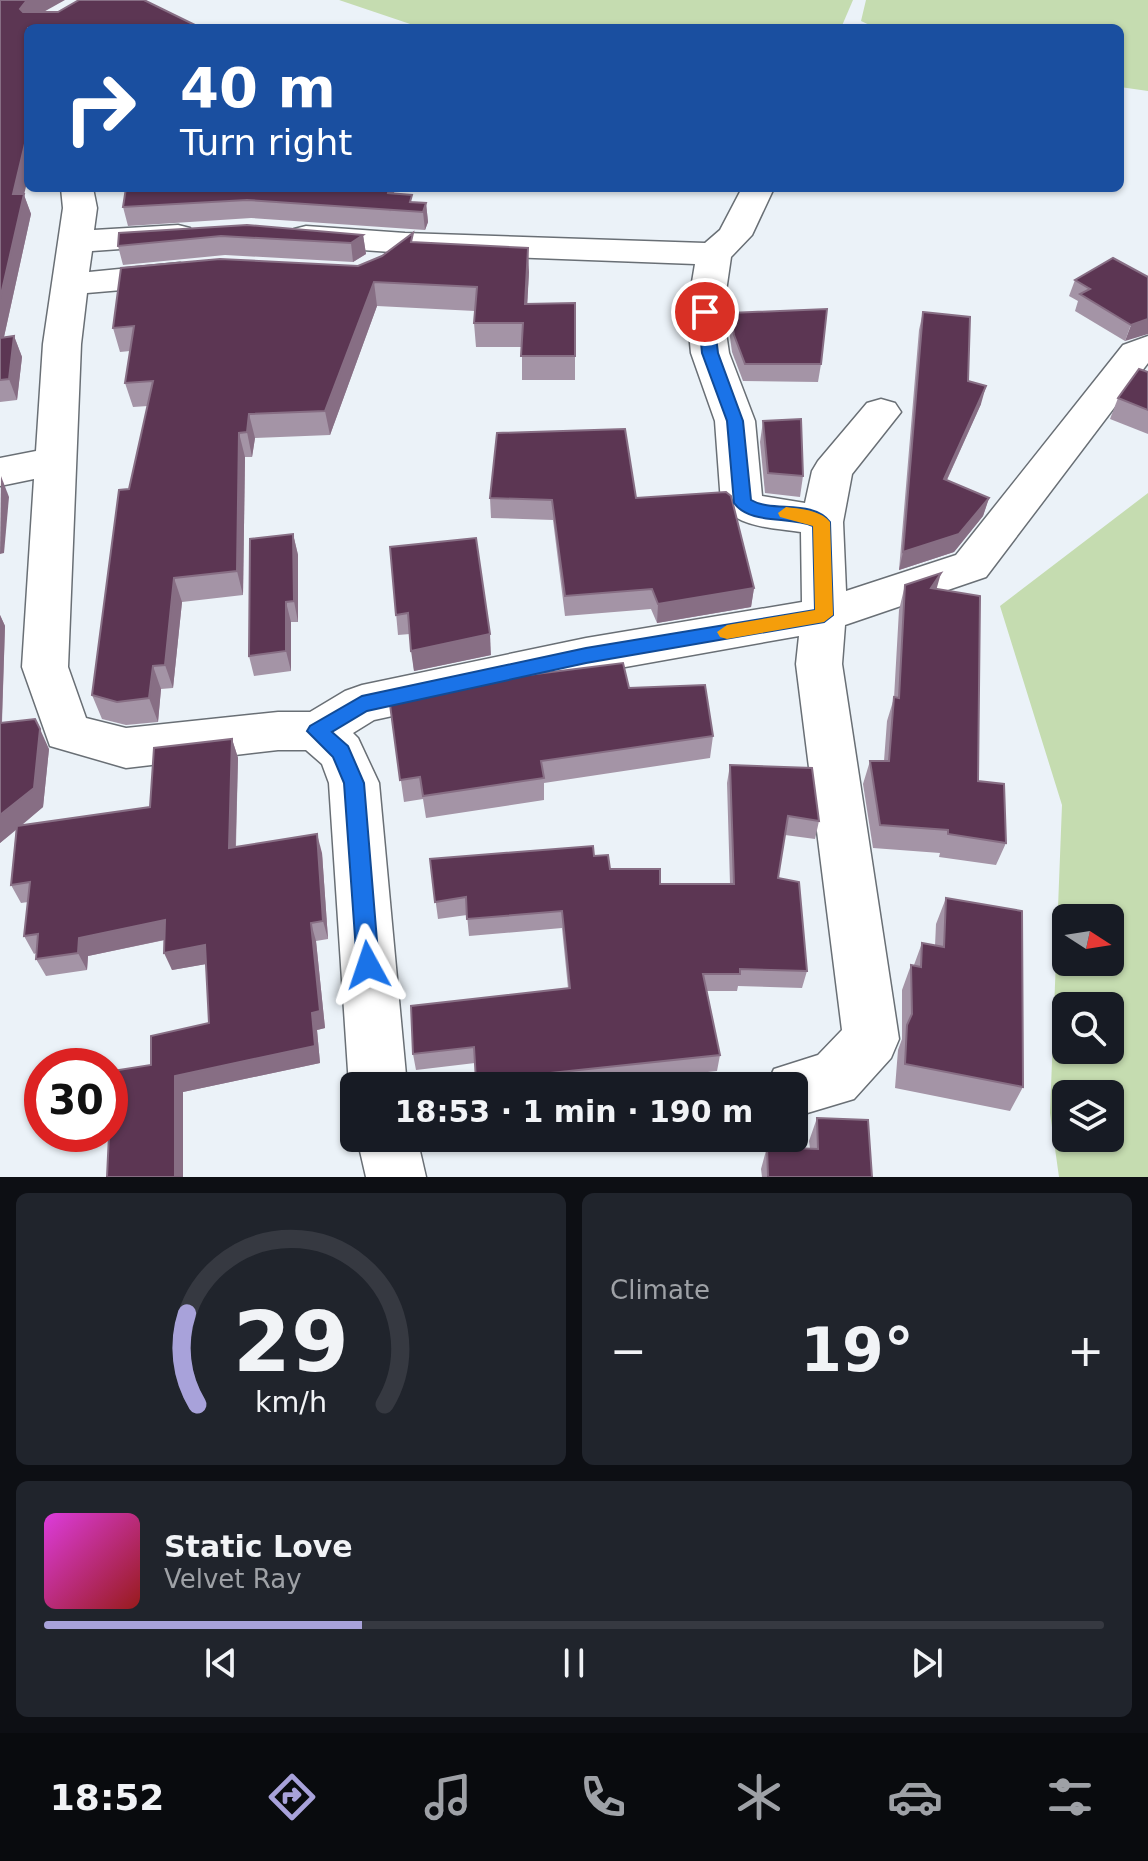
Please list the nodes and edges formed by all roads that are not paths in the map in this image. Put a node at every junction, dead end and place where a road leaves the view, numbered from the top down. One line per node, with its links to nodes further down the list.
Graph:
1 (78, 192): 5 (street)
2 (756, 192): 7 (street)
3 (203, 234): 5 (street)
4 (280, 234): 6 (street)
5 (76, 242): 10 (street)
6 (405, 243): 7 (street); 9 (street)
7 (714, 254): 15 (street)
8 (210, 271): 10 (street)
9 (361, 276)
10 (70, 284): 13 (street)
11 (1148, 348): 16 (street)
12 (881, 412): 15 (street)
13 (58, 461): 14 (street); 17 (street)
14 (0, 472)
15 (822, 522): 16 (street)
16 (824, 615): 17 (street); 19 (street)
17 (317, 731): 18 (street)
18 (377, 1072)
19 (808, 1086)
20 (390, 1152): 21 (street)
21 (396, 1177)

